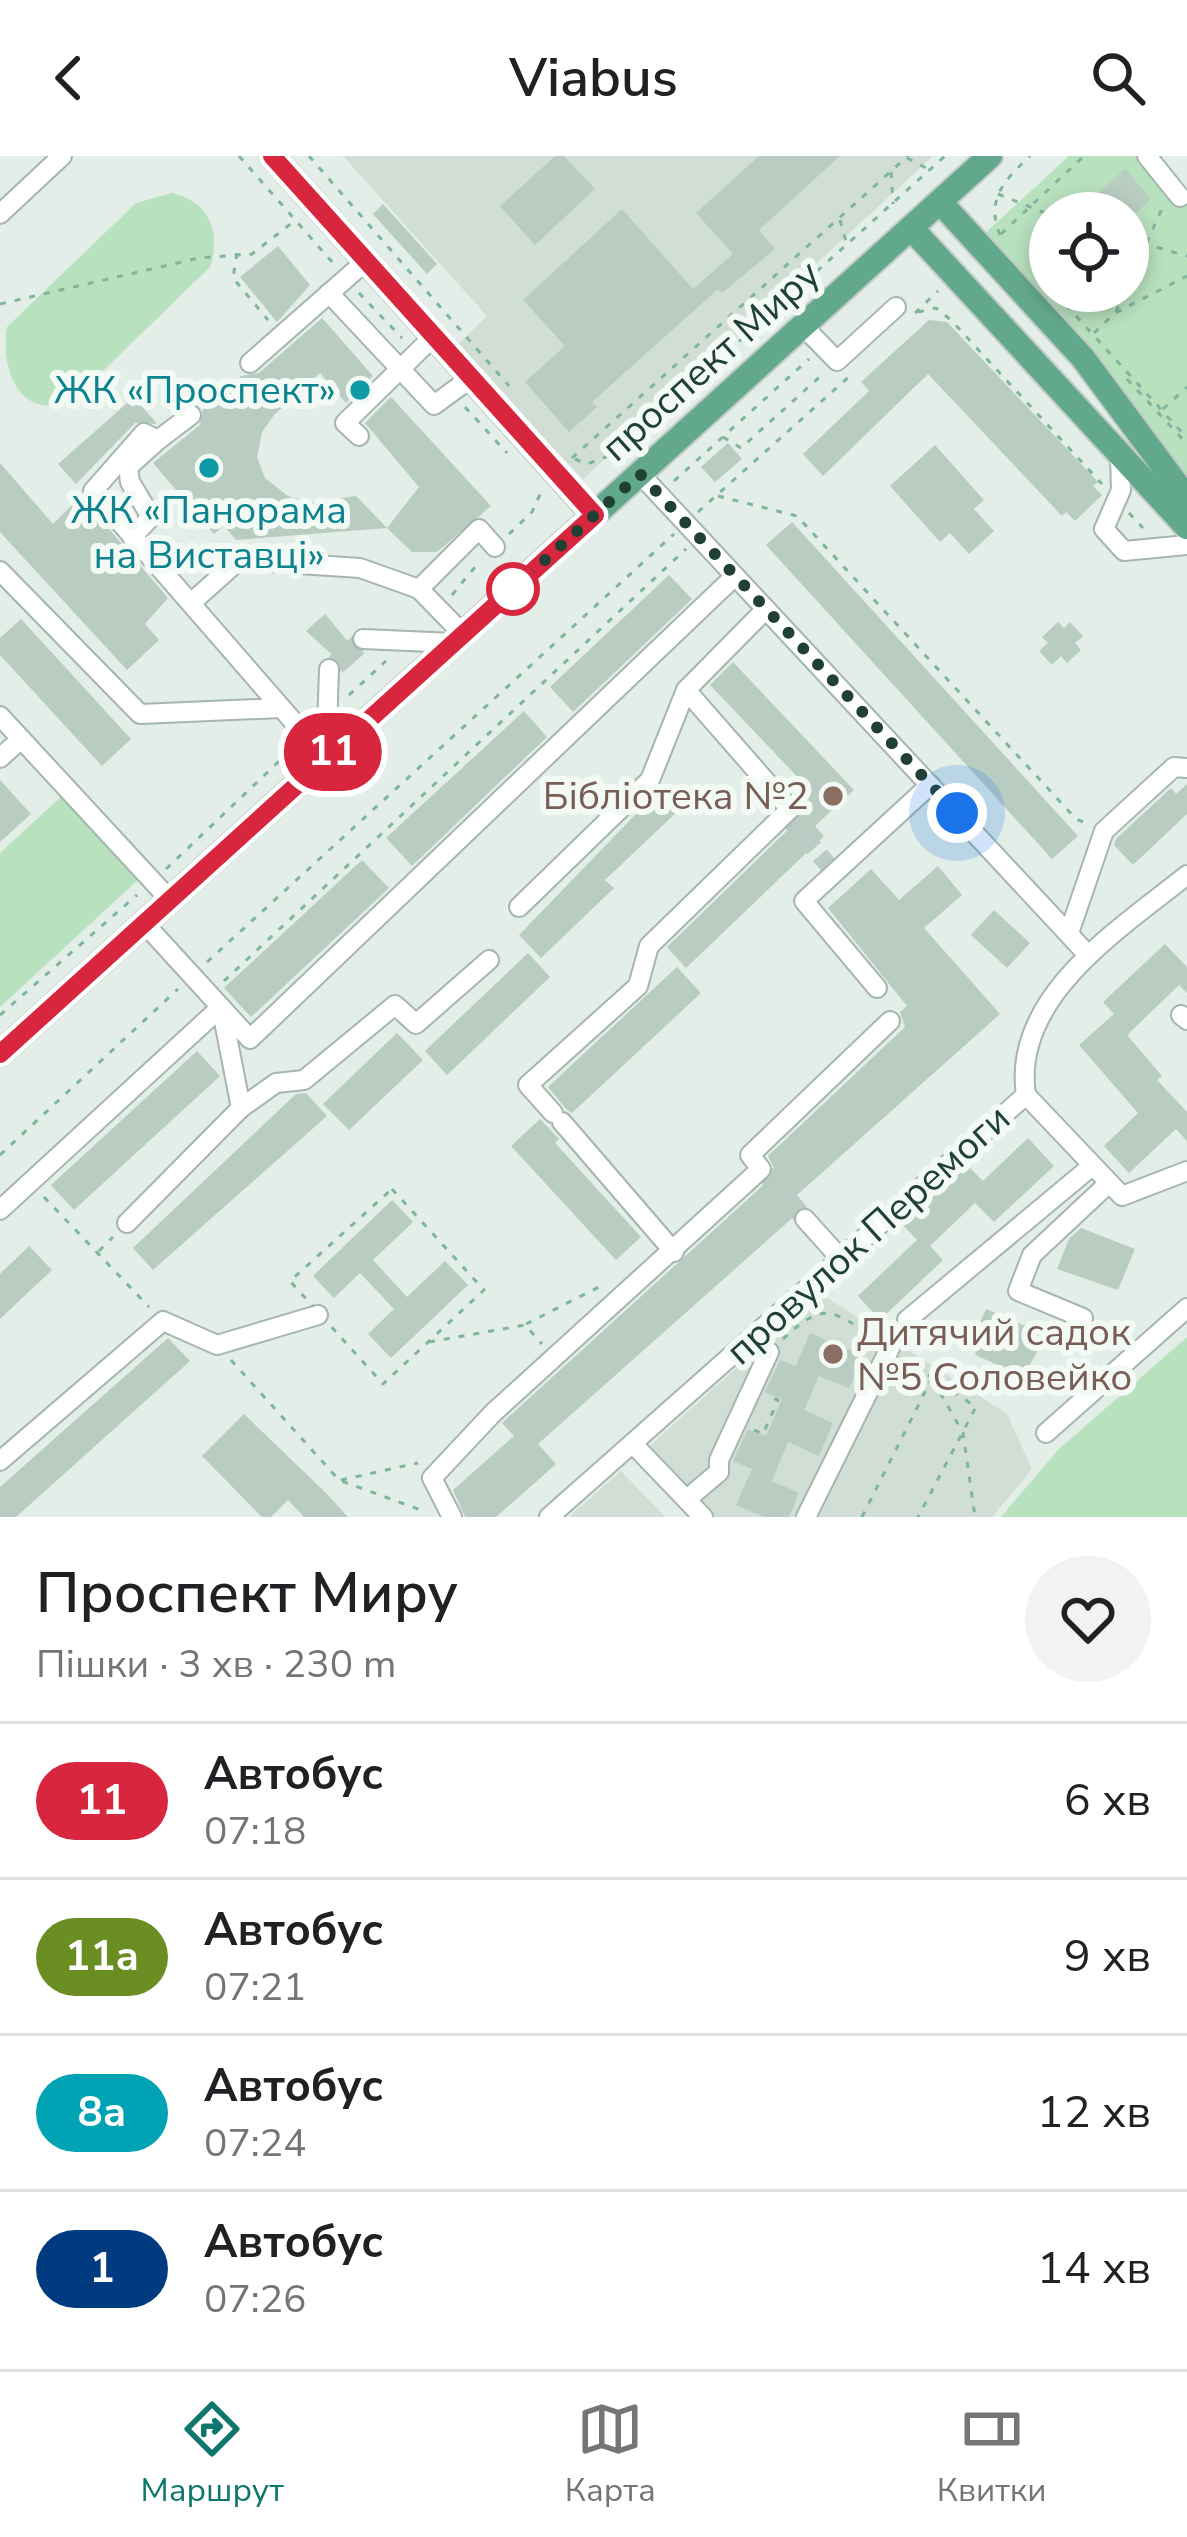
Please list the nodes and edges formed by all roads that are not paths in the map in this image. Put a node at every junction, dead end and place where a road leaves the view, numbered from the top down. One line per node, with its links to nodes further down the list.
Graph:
1 (62, 156): 7 (street)
2 (272, 156): 9 (main road)
3 (990, 156): 6 (main road, проспект Миру)
4 (1147, 156): 5 (street)
5 (1178, 194)
6 (940, 202): 8 (main road, проспект Миру); 14 (main road)
7 (0, 214)
8 (911, 228): 12 (main road, проспект Миру); 17 (main road)
9 (366, 261): 10 (street); 13 (main road)
10 (329, 293): 15 (street); 16 (street)
11 (906, 310): 12 (street)
12 (803, 326): 23 (main road, проспект Миру)
13 (425, 345): 16 (street); 18 (main road)
14 (1088, 346): 17 (main road); 24 (main road)
15 (250, 363)
16 (400, 369): 18 (street); 20 (street)
17 (1055, 385): 22 (main road)
18 (462, 386): 25 (main road)
19 (191, 415): 21 (street)
20 (358, 436)
21 (158, 440): 27 (street); 27 (street)
22 (1120, 455): 26 (main road); 28 (street)
23 (640, 474): 25 (main road, проспект Миру); 31 (street)
24 (1187, 498)
25 (595, 515): 36 (main road, проспект Миру)
26 (1187, 527)
27 (132, 538): 33 (street)
28 (1187, 544)
29 (495, 547): 32 (street)
30 (0, 572): 39 (street)
31 (735, 576): 34 (street); 54 (street)
32 (419, 589): 33 (street); 36 (street)
33 (191, 604): 39 (street)
34 (766, 609): 38 (street); 45 (street)
35 (363, 639): 36 (street)
36 (459, 639): 43 (main road, проспект Миру)
37 (329, 669): 43 (street)
38 (686, 690): 48 (street); 65 (street)
39 (281, 708): 43 (street)
40 (0, 716): 41 (street)
41 (21, 739): 42 (street); 47 (street)
42 (0, 758)
43 (326, 759): 47 (main road, проспект Миру)
44 (1187, 768): 50 (street)
45 (930, 785): 50 (street); 53 (street)
46 (1187, 875): 51 (street, провулок Перемоги)
47 (161, 891): 49 (main road, проспект Миру)
48 (519, 908)
49 (144, 923): 54 (street); 56 (main road, проспект Миру)
50 (1069, 933): 51 (street)
51 (1088, 955): 57 (street, провулок Перемоги)
52 (489, 961): 58 (street)
53 (877, 988)
54 (215, 1000): 58 (street); 62 (street)
55 (890, 1021): 65 (street)
56 (0, 1054)
57 (1026, 1095): 59 (street); 66 (street, провулок Перемоги)
58 (241, 1108): 64 (street)
59 (1092, 1166): 61 (street); 70 (street)
60 (1187, 1171): 61 (street)
61 (1109, 1183): 69 (street)
62 (0, 1210)
63 (805, 1220): 66 (street)
64 (127, 1222)
65 (674, 1252): 77 (street)
66 (841, 1259): 74 (street, провулок Перемоги)
67 (1187, 1308): 73 (street)
68 (318, 1315): 75 (street)
69 (1083, 1318)
70 (907, 1320)
71 (890, 1348): 80 (street)
72 (769, 1352): 76 (street)
73 (1046, 1433)
74 (633, 1444): 76 (street); 78 (street, провулок Перемоги)
75 (0, 1461)
76 (687, 1499): 79 (street)
77 (442, 1515)
78 (549, 1517)
79 (703, 1517)
80 (806, 1517)

